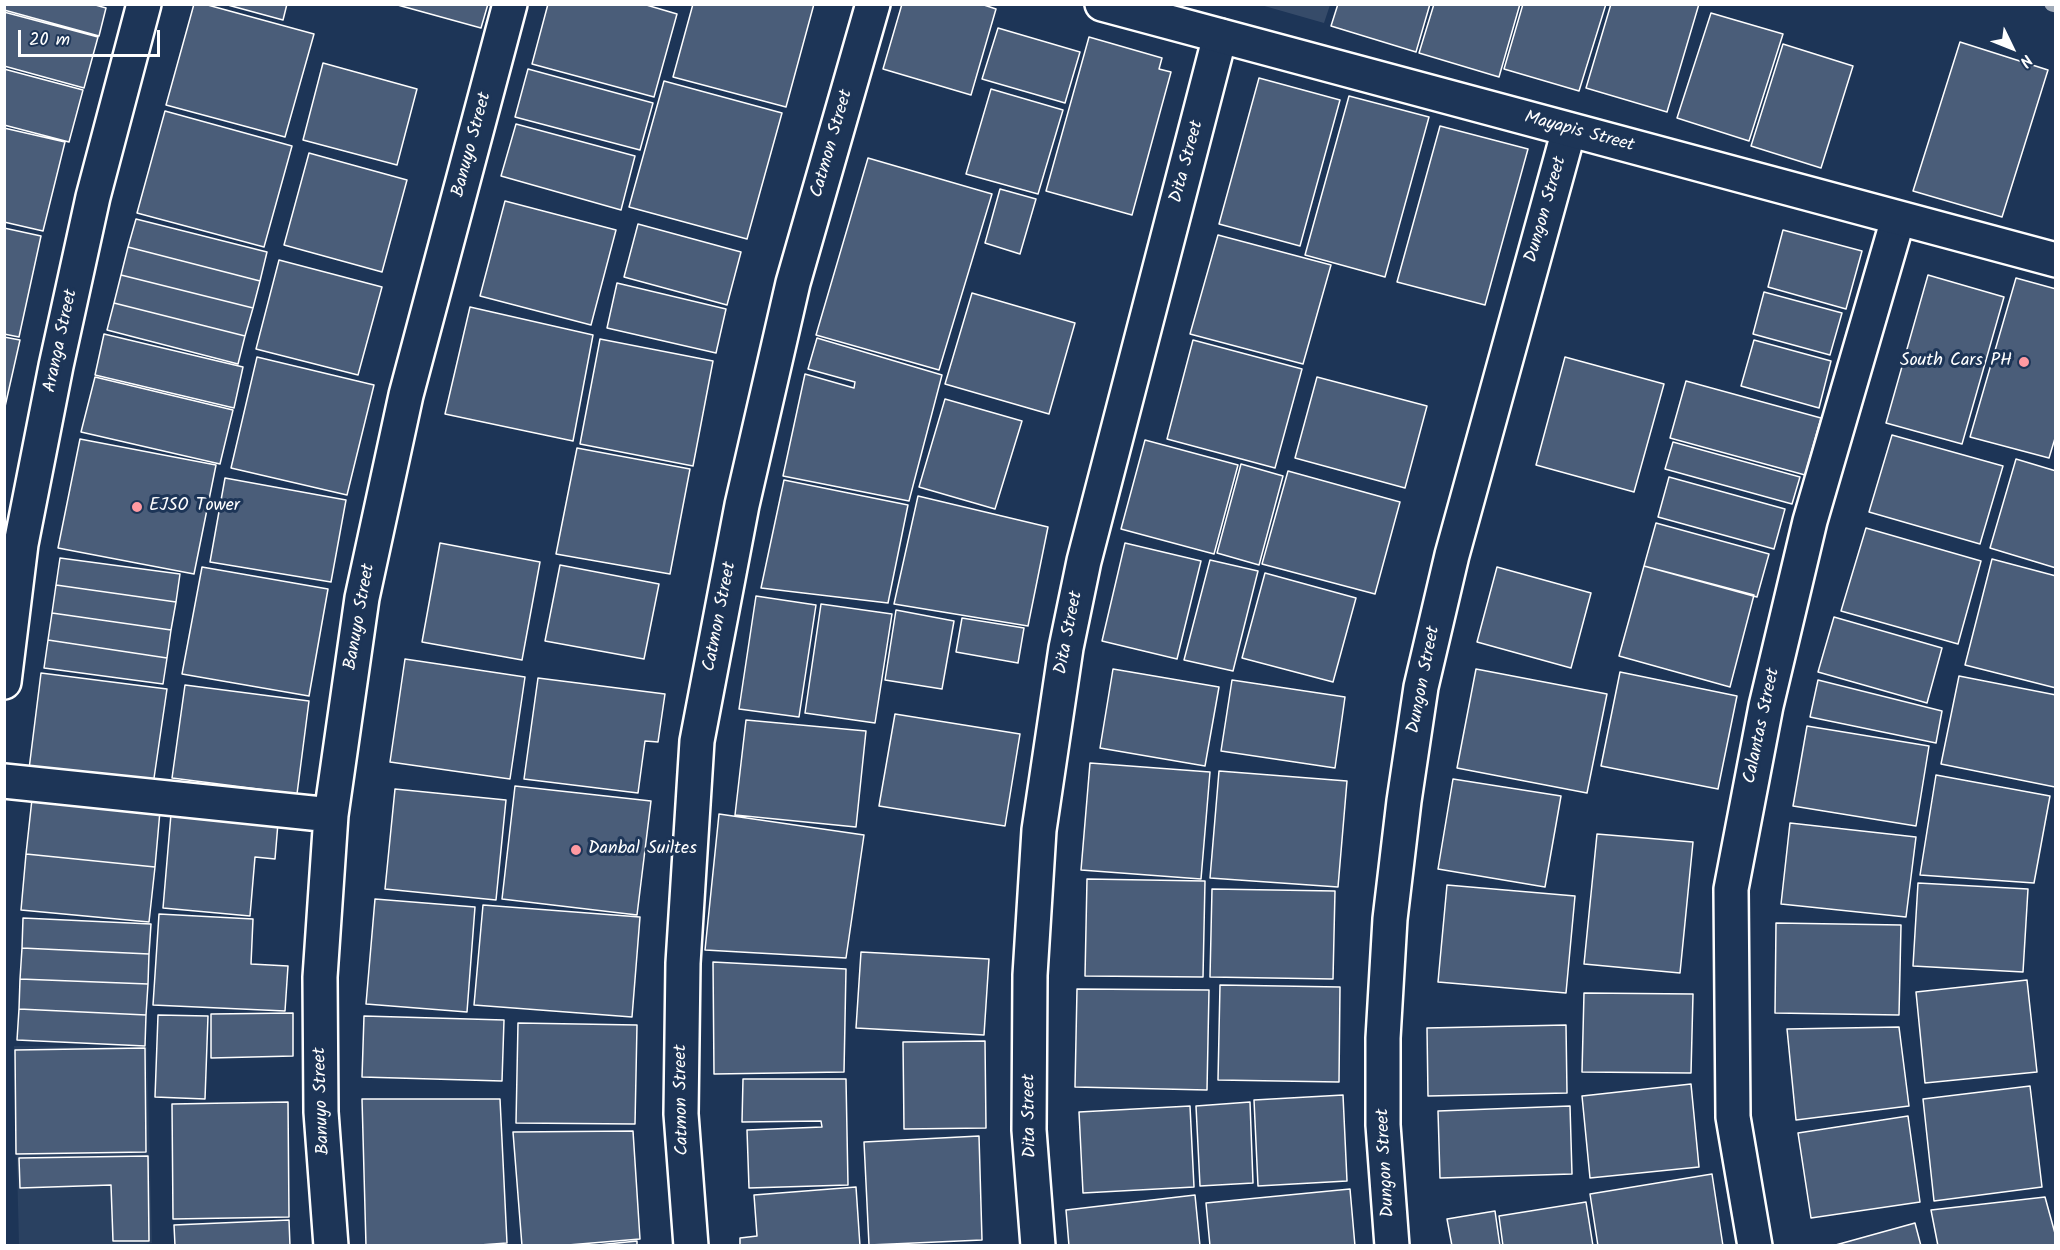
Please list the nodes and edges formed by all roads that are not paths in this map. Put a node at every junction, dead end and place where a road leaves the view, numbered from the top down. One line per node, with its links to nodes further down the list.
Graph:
1 (144, 4): 9 (street, Aranga Street)
2 (510, 4): 11 (street, Banuyo Street)
3 (873, 4): 13 (street, Catmon Street)
4 (1102, 4): 5 (street, Mayapis Street)
5 (1220, 36): 6 (street, Mayapis Street); 14 (street, Dita Street)
6 (1569, 130): 7 (street, Mayapis Street); 15 (street, Dungon Street)
7 (1899, 219): 8 (street, Mayapis Street); 16 (street, Calantas Street)
8 (2055, 260)
9 (4, 682)
10 (4, 781): 11 (street)
11 (331, 815): 12 (street, Banuyo Street)
12 (331, 1245)
13 (691, 1245)
14 (1038, 1245)
15 (1392, 1245)
16 (1755, 1245)

